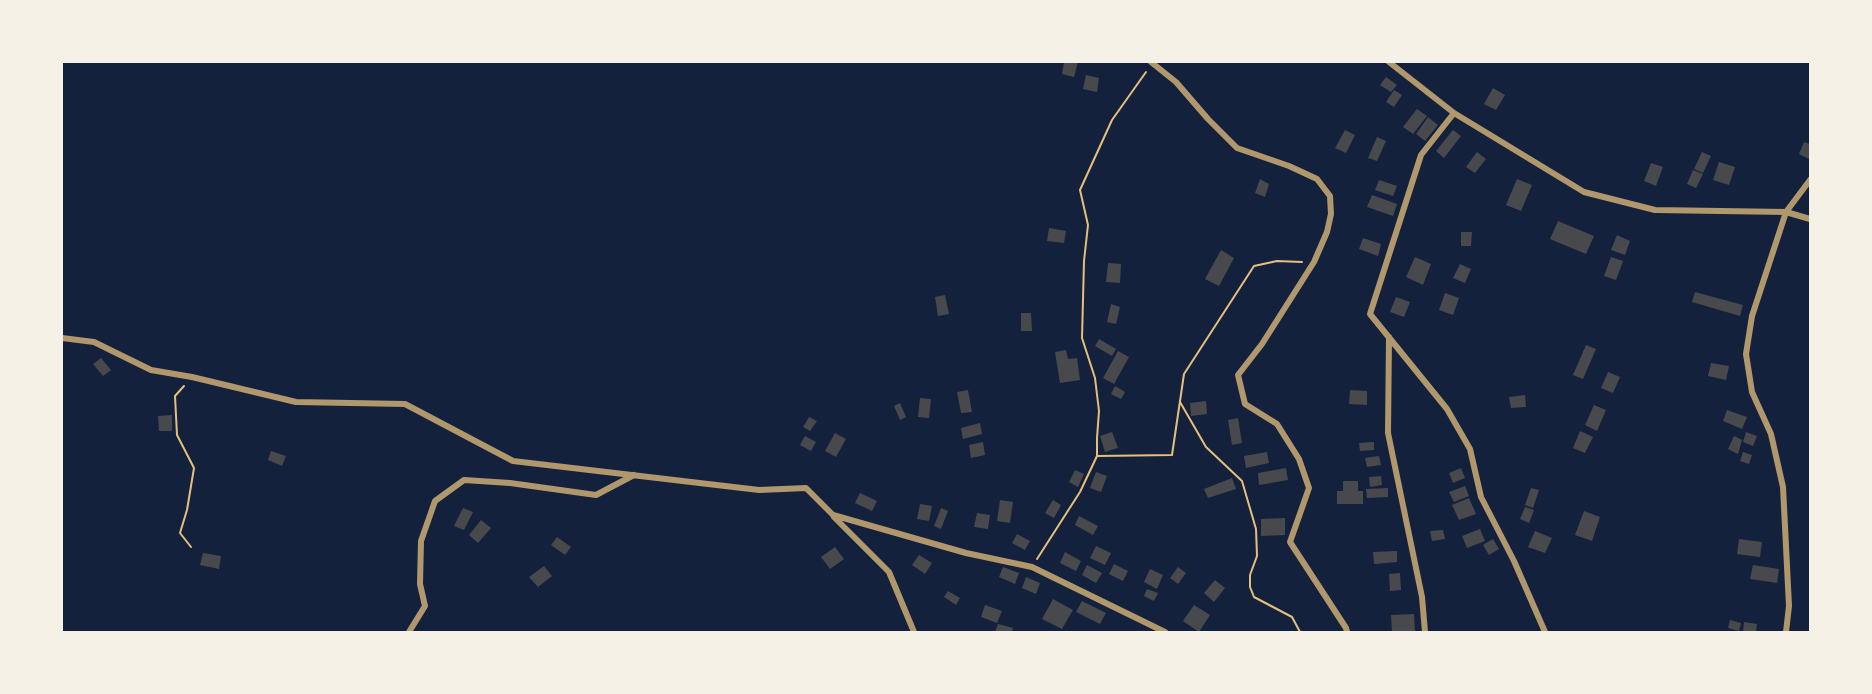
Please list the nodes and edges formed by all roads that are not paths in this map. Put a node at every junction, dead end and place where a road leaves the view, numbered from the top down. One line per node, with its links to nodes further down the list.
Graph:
1 (1152, 62): 14 (street)
2 (1389, 62): 3 (street)
3 (1454, 113): 5 (street); 7 (street)
4 (1810, 180): 5 (street)
5 (1786, 212): 6 (street); 17 (street)
6 (1810, 219)
7 (1389, 336): 15 (street); 16 (street)
8 (62, 338): 9 (street)
9 (636, 475): 10 (street); 11 (street)
10 (833, 515): 12 (street); 13 (street)
11 (409, 633)
12 (914, 633)
13 (1166, 633)
14 (1347, 633)
15 (1425, 633)
16 (1545, 633)
17 (1786, 633)

